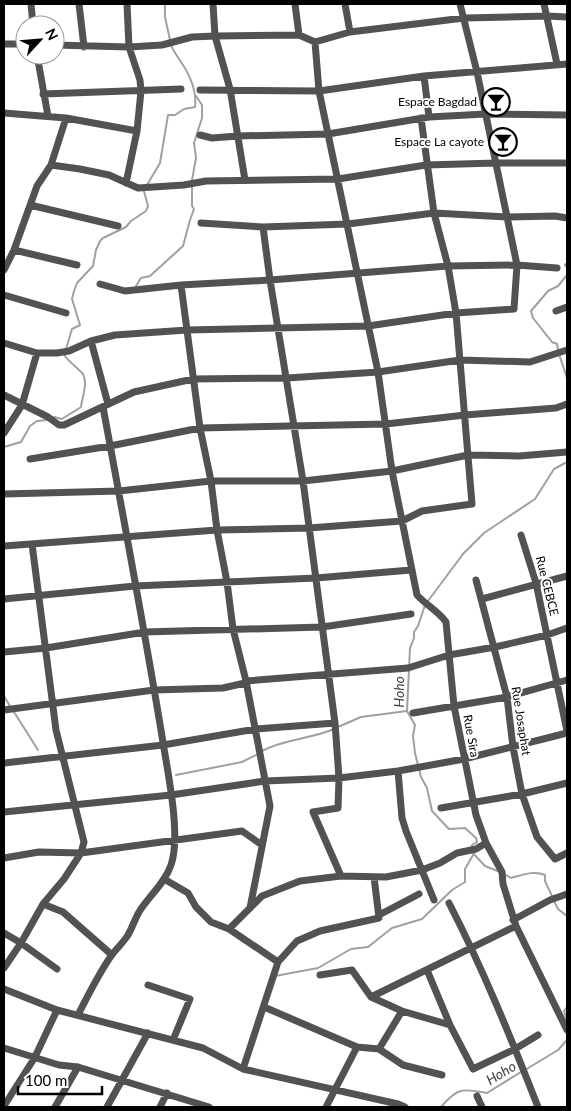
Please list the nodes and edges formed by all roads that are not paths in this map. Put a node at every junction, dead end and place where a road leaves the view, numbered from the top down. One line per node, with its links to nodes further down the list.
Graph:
1 (79, 4): 16 (street)
2 (127, 4): 17 (street)
3 (213, 4): 12 (street)
4 (295, 4): 13 (street)
5 (345, 4): 11 (street)
6 (460, 4): 10 (street)
7 (544, 4): 8 (street)
8 (547, 16): 9 (street); 10 (street); 18 (street)
9 (567, 17)
10 (464, 18): 11 (street); 21 (street)
11 (350, 32): 14 (street)
12 (214, 36): 13 (street); 17 (street); 24 (street)
13 (299, 36): 14 (street)
14 (315, 42): 26 (street)
15 (65, 46): 16 (street)
16 (84, 47): 17 (street)
17 (129, 47): 27 (street)
18 (557, 64): 19 (street); 21 (street)
19 (567, 64)
20 (38, 65): 28 (street)
21 (477, 72): 22 (street); 30 (street)
22 (424, 76): 26 (street); 33 (street)
23 (181, 89): 27 (street)
24 (230, 89): 25 (street); 26 (street); 39 (street)
25 (200, 90)
26 (318, 90): 37 (street)
27 (141, 91): 28 (street); 36 (street)
28 (43, 94): 32 (street)
29 (4, 113): 32 (street)
30 (486, 114): 31 (street); 33 (street); 40 (street)
31 (567, 114)
32 (48, 116): 34 (street)
33 (429, 117): 35 (street)
34 (66, 118): 36 (street); 42 (street)
35 (421, 118): 37 (street); 43 (street)
36 (138, 131): 46 (street)
37 (328, 134): 39 (street); 44 (street)
38 (200, 135): 39 (street)
39 (238, 136): 45 (street)
40 (496, 163): 41 (street); 43 (street); 49 (street)
41 (567, 163)
42 (51, 165): 46 (street); 47 (street)
43 (426, 165): 44 (street); 48 (street)
44 (338, 179): 45 (street); 52 (street)
45 (245, 180): 46 (street)
46 (126, 183)
47 (30, 205): 53 (street); 55 (street)
48 (434, 213): 49 (street); 52 (street); 58 (street)
49 (507, 217): 50 (street); 57 (street)
50 (567, 218)
51 (201, 223): 54 (street)
52 (348, 224): 54 (street); 61 (street)
53 (118, 226)
54 (263, 227): 62 (street)
55 (14, 250): 56 (street); 60 (street)
56 (77, 265)
57 (516, 265): 58 (street); 59 (street); 69 (street)
58 (448, 266): 61 (street); 69 (street)
59 (557, 268)
60 (4, 270)
61 (358, 273): 62 (street); 70 (street)
62 (270, 280): 64 (street); 71 (street)
63 (100, 284): 64 (street)
64 (181, 285): 72 (street)
65 (4, 295): 68 (street)
66 (567, 308): 67 (street)
67 (556, 311)
68 (66, 313)
69 (456, 313): 70 (street); 77 (street)
70 (368, 326): 71 (street); 78 (street)
71 (279, 329): 72 (street); 80 (street)
72 (187, 330): 73 (street); 79 (street)
73 (91, 341): 76 (street); 84 (street)
74 (4, 343): 76 (street)
75 (565, 351): 77 (street)
76 (37, 354): 83 (street)
77 (460, 360): 78 (street); 85 (street)
78 (378, 372): 80 (street); 86 (street)
79 (192, 378): 80 (street); 84 (street); 88 (street)
80 (287, 378): 87 (street)
81 (4, 395): 83 (street)
82 (567, 404): 85 (street)
83 (22, 405): 84 (street); 89 (street)
84 (105, 406): 90 (street)
85 (465, 415): 86 (street); 92 (street)
86 (386, 424): 87 (street); 94 (street)
87 (294, 427): 88 (street); 96 (street)
88 (200, 428): 90 (street); 95 (street)
89 (4, 433)
90 (110, 446): 93 (street); 97 (street)
91 (567, 452): 92 (street)
92 (468, 455): 94 (street); 99 (street)
93 (30, 459)
94 (392, 471): 96 (street); 99 (street)
95 (211, 481): 96 (street); 97 (street); 101 (street)
96 (303, 481): 100 (street)
97 (119, 491): 98 (street); 103 (street)
98 (4, 494)
99 (402, 521): 100 (street); 106 (street)
100 (309, 528): 101 (street); 108 (street)
101 (217, 530): 103 (street); 110 (street)
102 (522, 535): 111 (street, Rue CEBCE)
103 (128, 537): 104 (street); 112 (street)
104 (32, 544): 105 (street); 113 (street)
105 (4, 546)
106 (411, 570): 108 (street); 125 (street, Rue Sira)
107 (567, 576): 111 (street)
108 (316, 578): 110 (street); 117 (street)
109 (476, 580): 115 (street, Rue Josaphat)
110 (227, 582): 112 (street); 119 (street)
111 (536, 583): 115 (street); 121 (street, Rue CEBCE)
112 (135, 586): 113 (street); 120 (street)
113 (37, 595): 114 (street); 123 (street)
114 (4, 598)
115 (482, 599): 122 (street, Rue Josaphat)
116 (411, 614): 117 (street)
117 (322, 626): 119 (street); 126 (street)
118 (567, 628): 121 (street)
119 (233, 629): 120 (street); 128 (street)
120 (145, 632): 123 (street); 130 (street)
121 (548, 635): 122 (street); 129 (street, Rue CEBCE)
122 (495, 647): 125 (street); 131 (street, Rue Josaphat)
123 (46, 648): 124 (street); 132 (street)
124 (4, 652)
125 (449, 655): 126 (street); 133 (street, Rue Sira)
126 (328, 675): 128 (street); 136 (street)
127 (567, 680): 129 (street)
128 (246, 682): 130 (street); 137 (street)
129 (558, 683): 131 (street); 138 (street, Rue CEBCE)
130 (154, 690): 132 (street); 139 (street)
131 (507, 697): 133 (street); 140 (street, Rue Josaphat)
132 (53, 704): 134 (street); 141 (street)
133 (454, 706): 135 (street); 142 (street, Rue Sira)
134 (4, 710)
135 (413, 713)
136 (334, 723): 137 (street); 145 (street)
137 (256, 729): 139 (street); 146 (street)
138 (567, 732): 140 (street)
139 (163, 745): 141 (street); 149 (street)
140 (513, 747): 142 (street); 148 (street, Rue Josaphat)
141 (63, 755): 143 (street); 151 (street)
142 (464, 759): 144 (street); 150 (street, Rue Sira)
143 (4, 763)
144 (398, 770): 145 (street); 160 (street)
145 (339, 778): 146 (street); 161 (street)
146 (265, 781): 149 (street); 156 (street)
147 (567, 783): 148 (street)
148 (522, 794): 150 (street); 158 (street, Rue Josaphat)
149 (171, 795): 151 (street); 154 (street)
150 (473, 803): 152 (street); 155 (street, Rue Sira)
151 (76, 806): 153 (street); 157 (street)
152 (441, 808)
153 (4, 812)
154 (175, 840): 156 (street); 157 (street); 163 (street)
155 (486, 843): 160 (street); 171 (street, Rue Sira)
156 (262, 845): 169 (street)
157 (81, 853): 159 (street); 168 (street)
158 (567, 853)
159 (4, 858)
160 (422, 870): 162 (street); 166 (street)
161 (341, 876): 162 (street); 169 (street)
162 (374, 877): 170 (street)
163 (164, 879): 172 (street); 176 (street)
164 (420, 894): 170 (street)
165 (567, 894): 171 (street)
166 (434, 900)
167 (449, 903): 175 (street)
168 (43, 904): 174 (street); 176 (street)
169 (250, 908): 172 (street)
170 (379, 915): 177 (street)
171 (514, 923): 175 (street); 190 (street, Rue Sira)
172 (229, 929): 177 (street)
173 (4, 933): 174 (street)
174 (21, 943): 178 (street); 179 (street)
175 (472, 947): 180 (street); 196 (street)
176 (112, 955): 188 (street)
177 (278, 962): 185 (street)
178 (4, 968)
179 (57, 969)
180 (426, 970): 184 (street); 189 (street)
181 (320, 975): 184 (street)
182 (148, 985): 193 (street)
183 (4, 989): 186 (street)
184 (371, 997): 187 (street)
185 (264, 1008): 194 (street); 200 (street)
186 (57, 1010): 188 (street); 198 (street)
187 (402, 1011): 189 (street); 197 (street)
188 (78, 1015): 191 (street)
189 (450, 1025): 196 (street)
190 (566, 1029)
191 (148, 1033): 193 (street); 202 (street)
192 (538, 1035): 196 (street)
193 (173, 1040): 200 (street)
194 (357, 1047): 197 (street); 203 (street)
195 (4, 1048): 198 (street)
196 (515, 1048): 214 (street)
197 (379, 1049): 201 (street)
198 (35, 1057): 199 (street); 206 (street)
199 (78, 1067): 202 (street); 207 (street)
200 (243, 1069): 203 (street)
201 (442, 1075)
202 (122, 1080): 204 (street); 208 (street)
203 (334, 1090): 211 (street); 212 (street)
204 (167, 1093): 209 (street); 210 (street)
205 (477, 1096): 213 (street)
206 (5, 1107)
207 (55, 1107)
208 (107, 1107)
209 (160, 1107)
210 (209, 1107)
211 (326, 1107)
212 (405, 1107)
213 (482, 1107)
214 (538, 1107)

